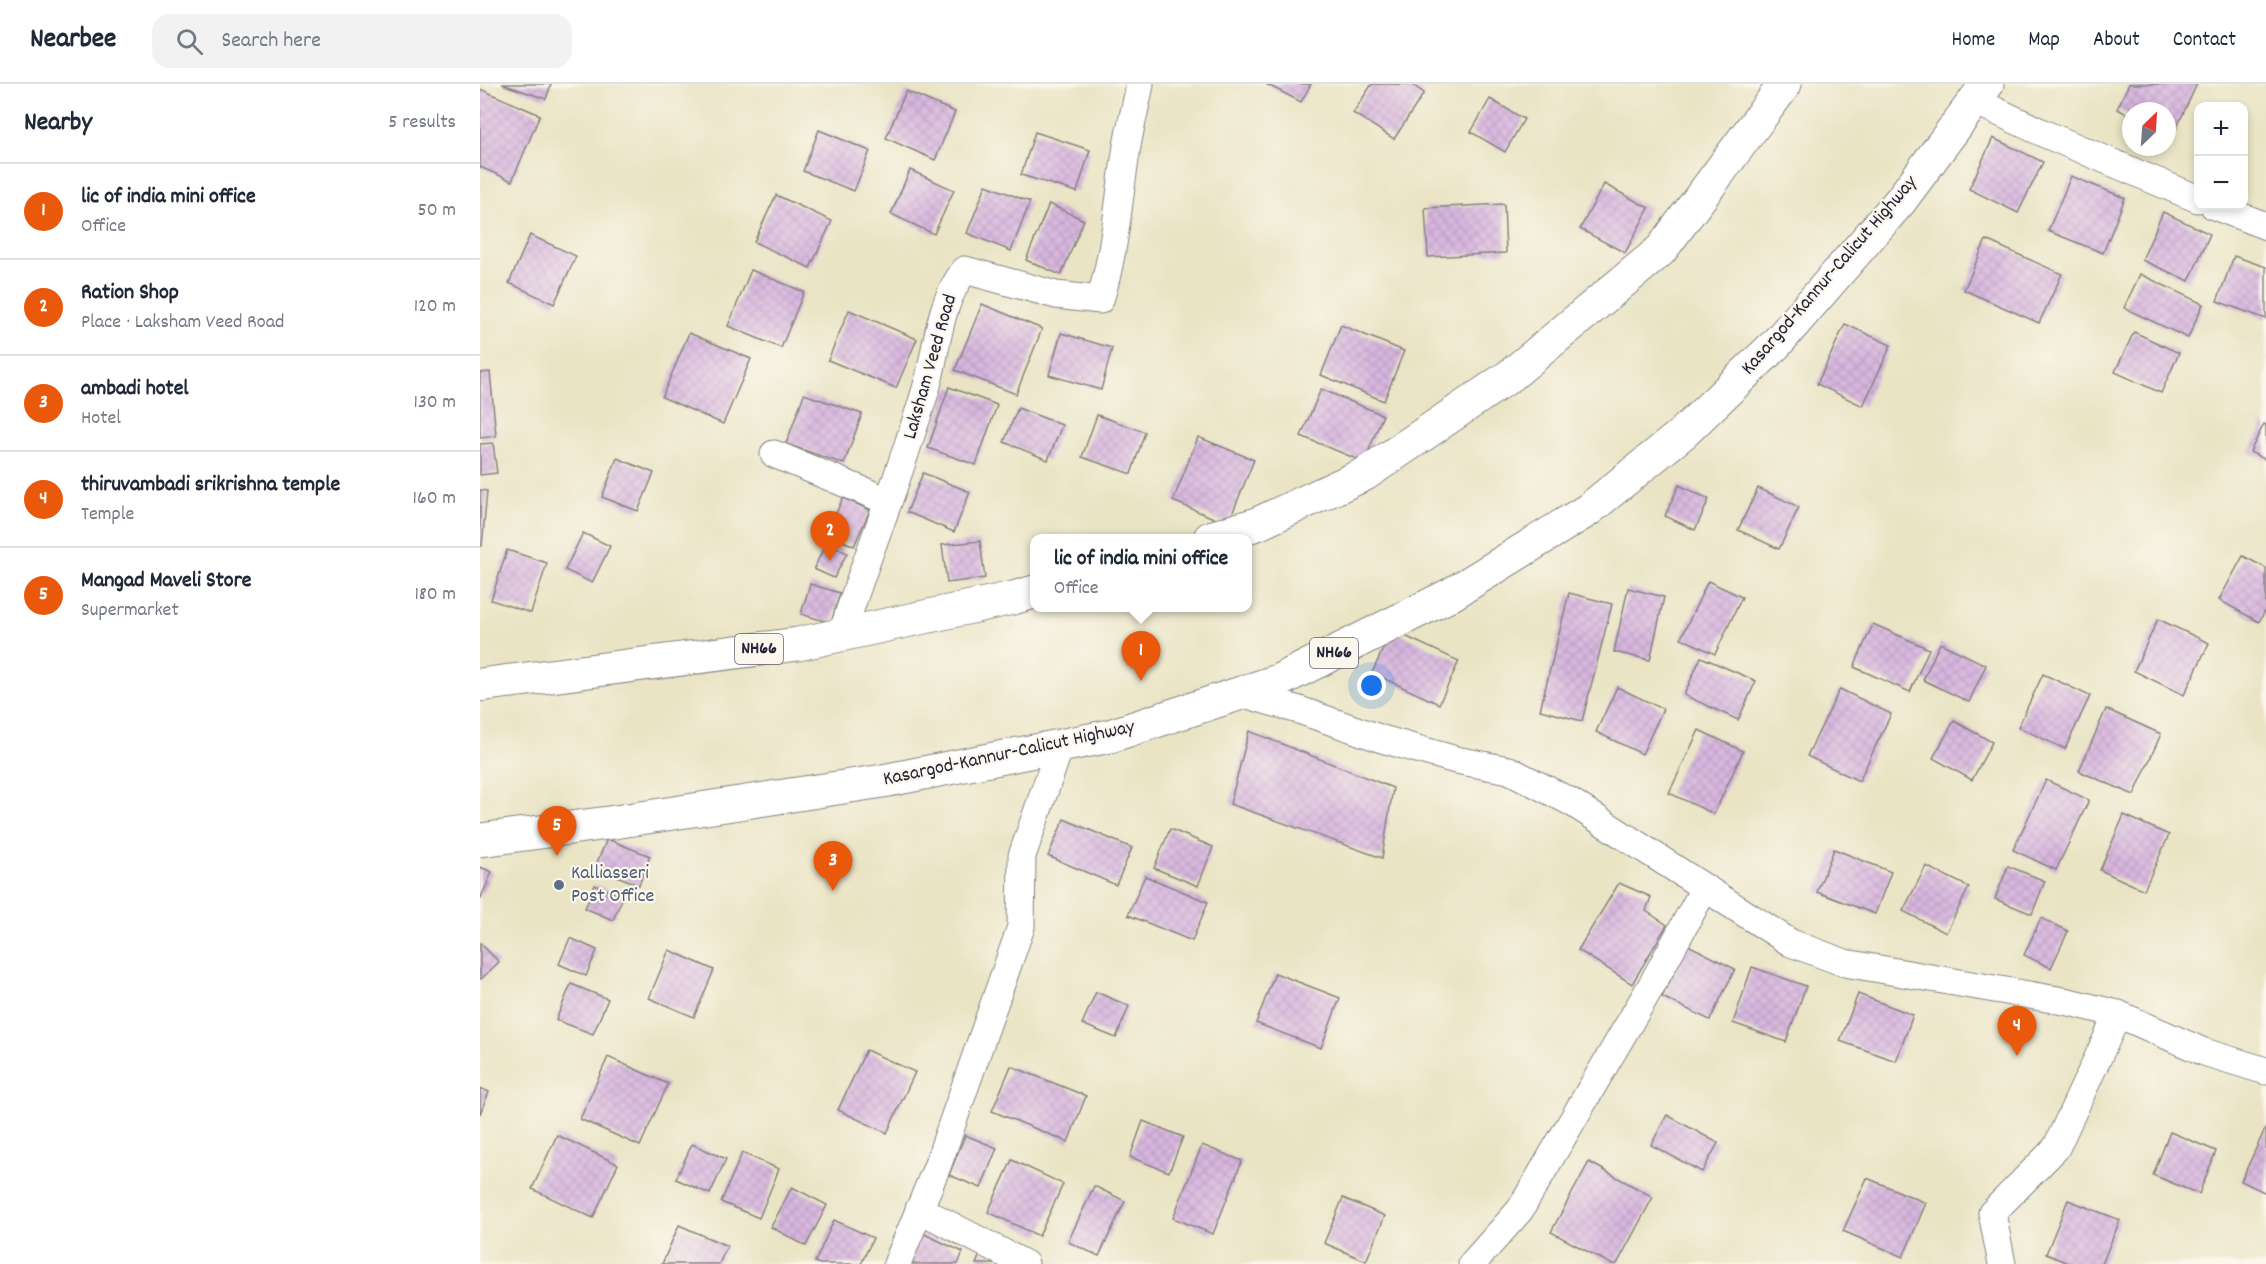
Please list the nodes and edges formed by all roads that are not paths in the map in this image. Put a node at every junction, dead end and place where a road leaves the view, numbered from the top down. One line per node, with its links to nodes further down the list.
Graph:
1 (1140, 84): 8 (street, Laksham Veed Road)
2 (1785, 84): 9 (highway)
3 (1981, 92): 4 (street); 13 (highway, Kasargod-Kannur-Calicut Highway / NH66)
4 (2194, 197)
5 (2224, 210): 6 (street)
6 (2266, 226)
7 (774, 454): 8 (street)
8 (888, 501): 11 (street, Laksham Veed Road)
9 (1223, 534)
10 (1030, 593): 11 (highway, NH66)
11 (842, 635): 12 (highway, NH66)
12 (480, 685)
13 (1241, 693): 14 (highway, Kasargod-Kannur-Calicut Highway / NH66); 16 (street)
14 (1060, 746): 15 (highway, Kasargod-Kannur-Calicut Highway / NH66); 19 (street)
15 (480, 840)
16 (1704, 889): 17 (street); 22 (street)
17 (2118, 1014): 18 (street); 23 (street)
18 (2266, 1071)
19 (919, 1209): 20 (street); 21 (street)
20 (897, 1264)
21 (1025, 1264)
22 (1472, 1264)
23 (2002, 1264)

